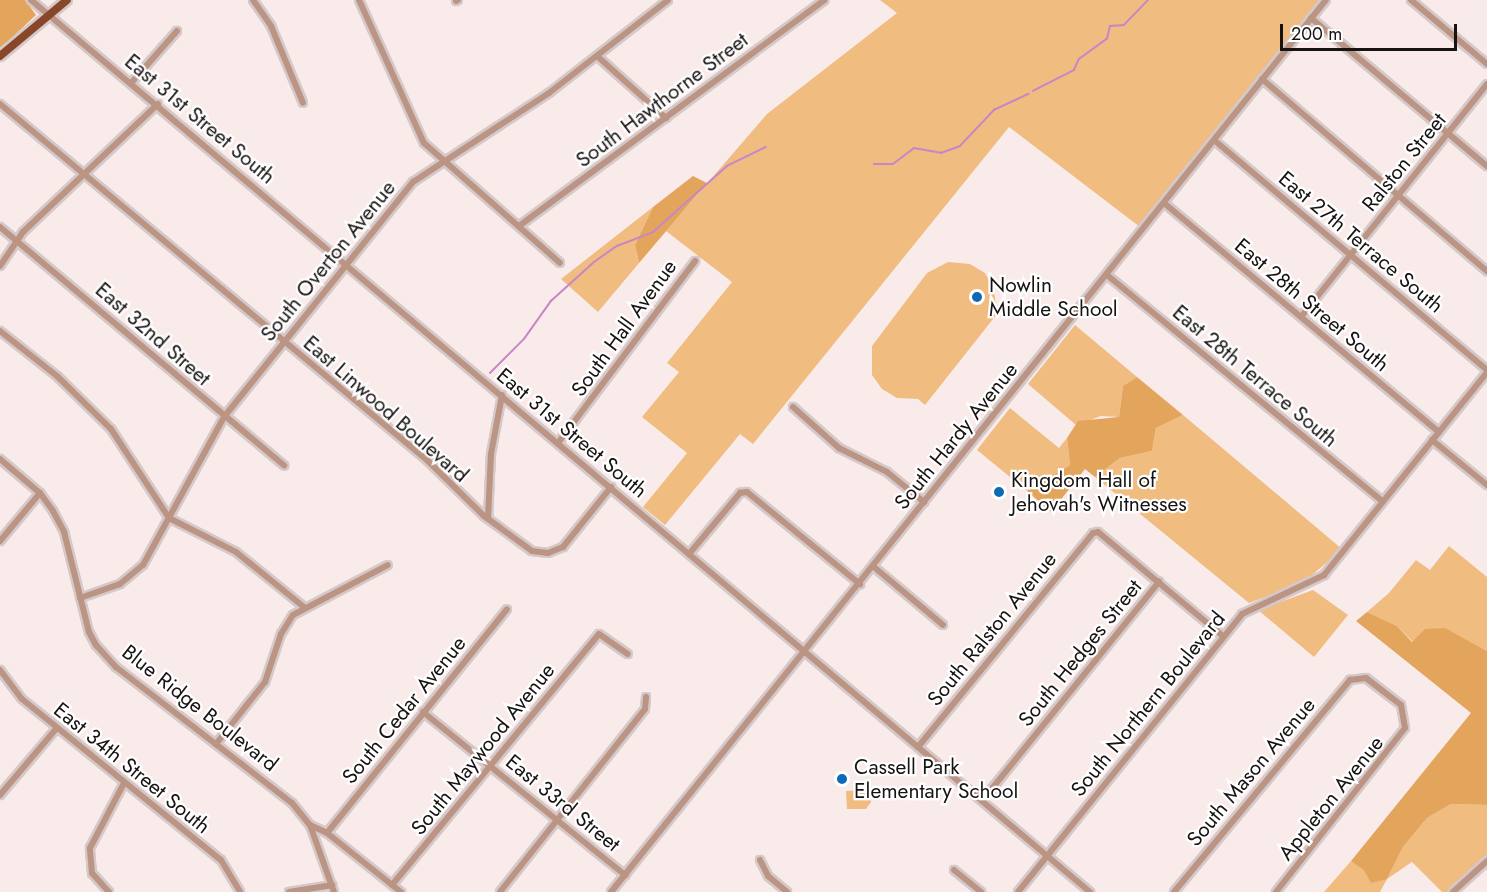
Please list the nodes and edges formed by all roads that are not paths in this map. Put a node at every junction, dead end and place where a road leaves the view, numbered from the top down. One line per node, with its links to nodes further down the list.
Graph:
1 (31, 0): 9 (street, East 31st Street South)
2 (67, 0): 9 (main road)
3 (253, 0): 18 (street)
4 (359, 0): 24 (street)
5 (668, 0): 13 (street, South Overton Avenue)
6 (824, 0): 21 (street, South Hawthorne Street)
7 (1326, 0): 10 (street, South Hardy Avenue)
8 (1411, 0): 14 (street)
9 (48, 15): 12 (main road); 16 (street, East 31st Street South)
10 (1311, 18): 15 (street, South Hardy Avenue); 22 (street)
11 (177, 31): 16 (street)
12 (0, 56)
13 (597, 56): 21 (street); 24 (street, South Overton Avenue)
14 (1487, 64)
15 (1262, 79): 23 (street, South Hardy Avenue); 27 (street)
16 (132, 82): 20 (street, East 31st Street South)
17 (1487, 84): 22 (street, Ralston Street)
18 (303, 103)
19 (0, 104): 26 (street, East Linwood Boulevard)
20 (158, 104): 26 (street); 35 (street, East 31st Street South)
21 (666, 118): 29 (street, South Hawthorne Street)
22 (1448, 133): 25 (street); 27 (street, Ralston Street)
23 (1214, 140): 28 (street, South Hardy Avenue); 32 (street, East 27th Terrace South)
24 (442, 160): 29 (street); 35 (street, South Overton Avenue)
25 (1487, 166)
26 (84, 174): 31 (street); 41 (street, East Linwood Boulevard)
27 (1399, 194): 32 (street, Ralston Street); 37 (street)
28 (1164, 203): 38 (street, South Hardy Avenue); 39 (street, East 28th Street South)
29 (519, 226): 34 (street)
30 (0, 227): 31 (street, East 32nd Street)
31 (16, 241): 36 (street); 45 (street, East 32nd Street)
32 (1351, 255): 39 (street, Ralston Street); 42 (street, East 27th Terrace South)
33 (694, 261): 48 (street, South Hall Avenue)
34 (560, 263)
35 (348, 265): 41 (street, South Overton Avenue); 43 (street, East 31st Street South)
36 (0, 266)
37 (1487, 271)
38 (1107, 275): 54 (street, South Hardy Avenue); 55 (street, East 28th Terrace South)
39 (1301, 317): 46 (street, East 28th Street South)
40 (0, 331): 56 (street)
41 (284, 344): 45 (street, South Overton Avenue); 57 (street, East Linwood Boulevard)
42 (1487, 371): 46 (street, South Northern Boulevard)
43 (502, 395): 48 (street, East 31st Street South); 57 (street)
44 (793, 407): 54 (street)
45 (224, 417): 50 (street, East 32nd Street); 56 (street, South Overton Avenue)
46 (1439, 432): 47 (street, South Northern Boulevard)
47 (1432, 440): 51 (street); 55 (street, South Northern Boulevard)
48 (558, 442): 52 (street, East 31st Street South)
49 (0, 459): 53 (street, Blue Ridge Boulevard)
50 (284, 465)
51 (1487, 485)
52 (611, 488): 57 (street, East Linwood Boulevard); 59 (street, East 31st Street South)
53 (40, 493): 58 (street); 64 (street, Blue Ridge Boulevard)
54 (924, 502): 61 (street, South Hardy Avenue)
55 (1383, 502): 68 (street, South Northern Boulevard)
56 (169, 518): 64 (street, South Overton Avenue); 65 (street)
57 (488, 519)
58 (0, 541)
59 (689, 554): 63 (street); 69 (street, East 31st Street South)
60 (388, 565): 65 (street)
61 (874, 567): 63 (street, South Hardy Avenue); 67 (street)
62 (1159, 582): 68 (street); 77 (street, South Ralston Avenue); 81 (street, South Hedges Street)
63 (860, 584): 69 (street, South Hardy Avenue)
64 (80, 598): 76 (street, Blue Ridge Boulevard)
65 (304, 607): 76 (street)
66 (507, 609): 73 (street, South Cedar Avenue)
67 (943, 625)
68 (1223, 636): 85 (street, South Northern Boulevard)
69 (805, 651): 77 (street, East 31st Street South); 89 (street, South Hardy Avenue)
70 (628, 654): 78 (street, South Maywood Avenue)
71 (0, 670): 75 (street, East 34th Street South)
72 (646, 696): 82 (street)
73 (423, 712): 78 (street, East 33rd Street); 84 (street, South Cedar Avenue)
74 (1406, 721): 102 (street, South Mason Avenue); 103 (street, Appleton Avenue)
75 (56, 729): 79 (street, East 34th Street South); 80 (street)
76 (216, 744): 83 (street, Blue Ridge Boulevard)
77 (918, 747): 81 (street, East 31st Street South)
78 (491, 766): 82 (street, East 33rd Street); 90 (street, South Maywood Avenue)
79 (124, 783): 92 (street); 93 (street, East 34th Street South)
80 (0, 795)
81 (982, 801): 85 (street, East 31st Street South)
82 (557, 820): 89 (street, East 33rd Street); 96 (street)
83 (310, 825): 84 (street); 91 (street, Blue Ridge Boulevard)
84 (327, 833): 90 (street)
85 (1047, 856): 100 (street, South Northern Boulevard); 101 (street, East 31st Street South)
86 (760, 860): 98 (street)
87 (1487, 861): 104 (street)
88 (954, 870): 99 (street)
89 (625, 875): 97 (street, South Hardy Avenue)
90 (392, 885): 95 (street)
91 (333, 888): 94 (street)
92 (109, 892)
93 (240, 892)
94 (289, 892)
95 (401, 892)
96 (500, 892)
97 (611, 892)
98 (787, 892)
99 (981, 892)
100 (1018, 892)
101 (1090, 892)
102 (1174, 892)
103 (1276, 892)
104 (1454, 892)

